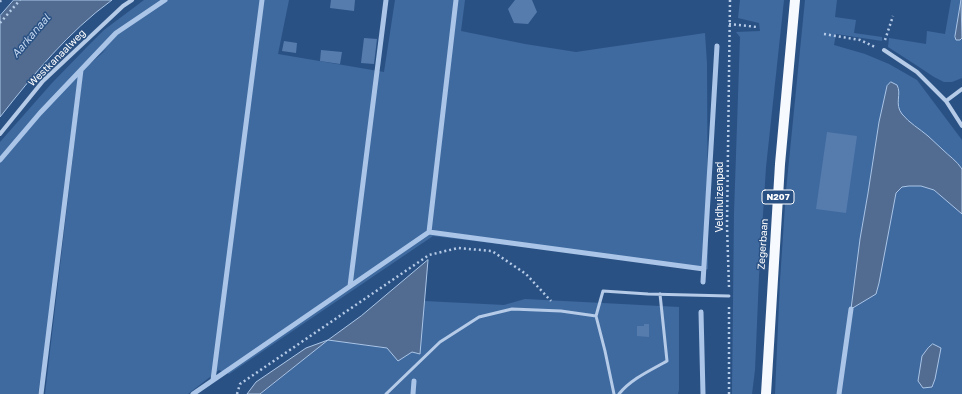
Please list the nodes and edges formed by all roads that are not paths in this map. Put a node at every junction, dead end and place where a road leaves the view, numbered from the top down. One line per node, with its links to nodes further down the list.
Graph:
1 (132, 0): 7 (street, Westkanaalweg)
2 (796, 0): 14 (main road, Zegerbaan / N207)
3 (884, 50): 5 (street)
4 (962, 89): 5 (street)
5 (946, 101): 6 (street)
6 (962, 126)
7 (0, 134)
8 (660, 294): 9 (lane); 10 (lane); 13 (lane)
9 (729, 296)
10 (596, 316): 11 (lane); 12 (lane)
11 (386, 394)
12 (614, 394)
13 (619, 394)
14 (766, 394)

